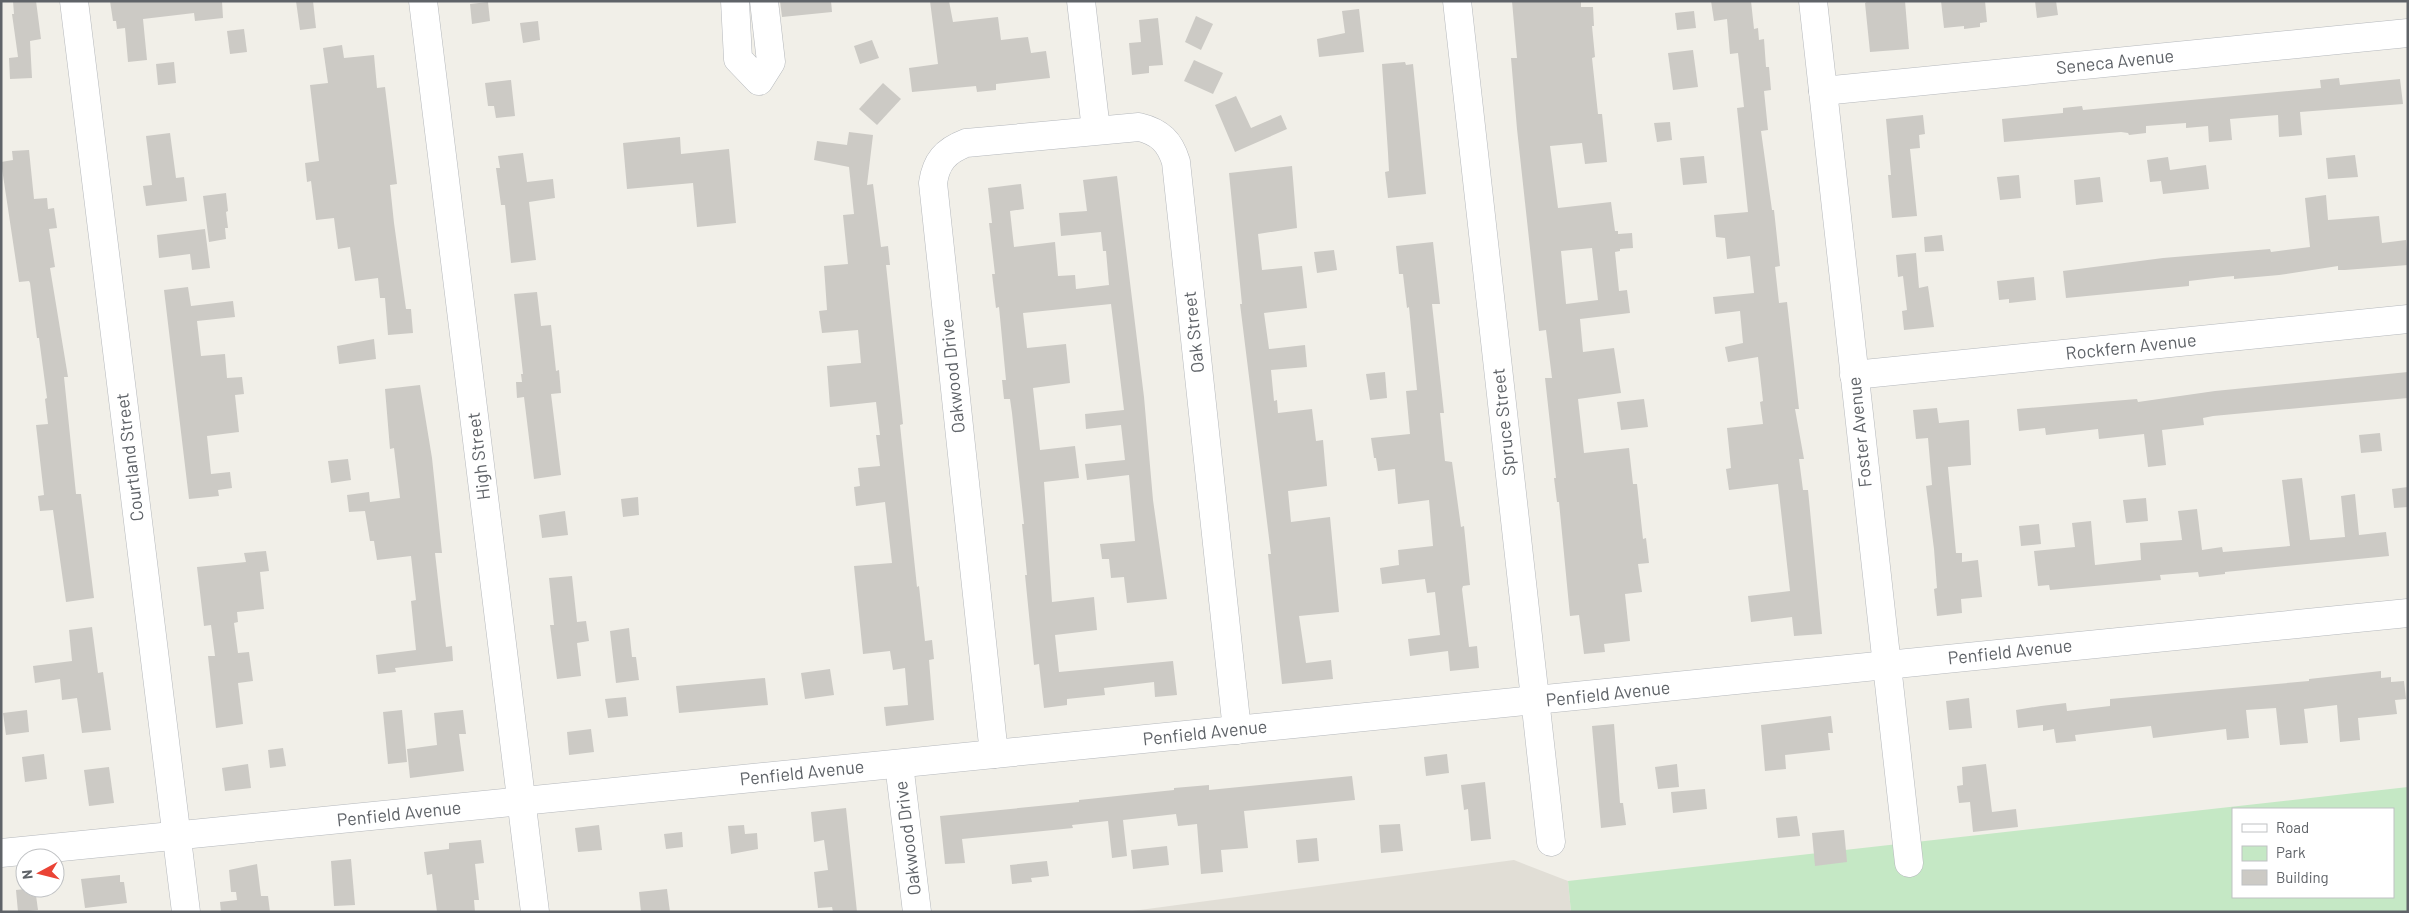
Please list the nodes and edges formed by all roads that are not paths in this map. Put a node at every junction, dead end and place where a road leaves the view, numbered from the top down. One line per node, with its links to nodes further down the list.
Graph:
1 (74, 1): 20 (street, Courtland Street)
2 (423, 1): 19 (street, High Street)
3 (735, 1): 4 (street)
4 (764, 1)
5 (1081, 1): 10 (street)
6 (1457, 1): 15 (street, Spruce Street)
7 (1813, 1): 9 (street, Foster Avenue)
8 (2408, 33): 9 (street, Seneca Avenue)
9 (1822, 91): 12 (street, Foster Avenue)
10 (1096, 130): 16 (street, Oak Street); 17 (street, Oakwood Drive)
11 (2408, 319): 12 (street, Rockfern Avenue)
12 (1854, 375): 14 (street, Foster Avenue)
13 (2408, 613): 14 (street, Penfield Avenue)
14 (1886, 664): 15 (street, Penfield Avenue); 23 (street, Foster Avenue)
15 (1535, 701): 16 (street, Penfield Avenue); 21 (street, Spruce Street)
16 (1237, 730): 17 (street, Penfield Avenue)
17 (994, 754): 18 (street, Penfield Avenue)
18 (899, 764): 19 (street, Penfield Avenue); 26 (street, Oakwood Drive)
19 (521, 802): 20 (street, Penfield Avenue); 25 (street, High Street)
20 (176, 836): 22 (street, Penfield Avenue); 24 (street, Courtland Street)
21 (1551, 842)
22 (1, 853)
23 (1909, 863)
24 (186, 912)
25 (534, 912)
26 (917, 912)

